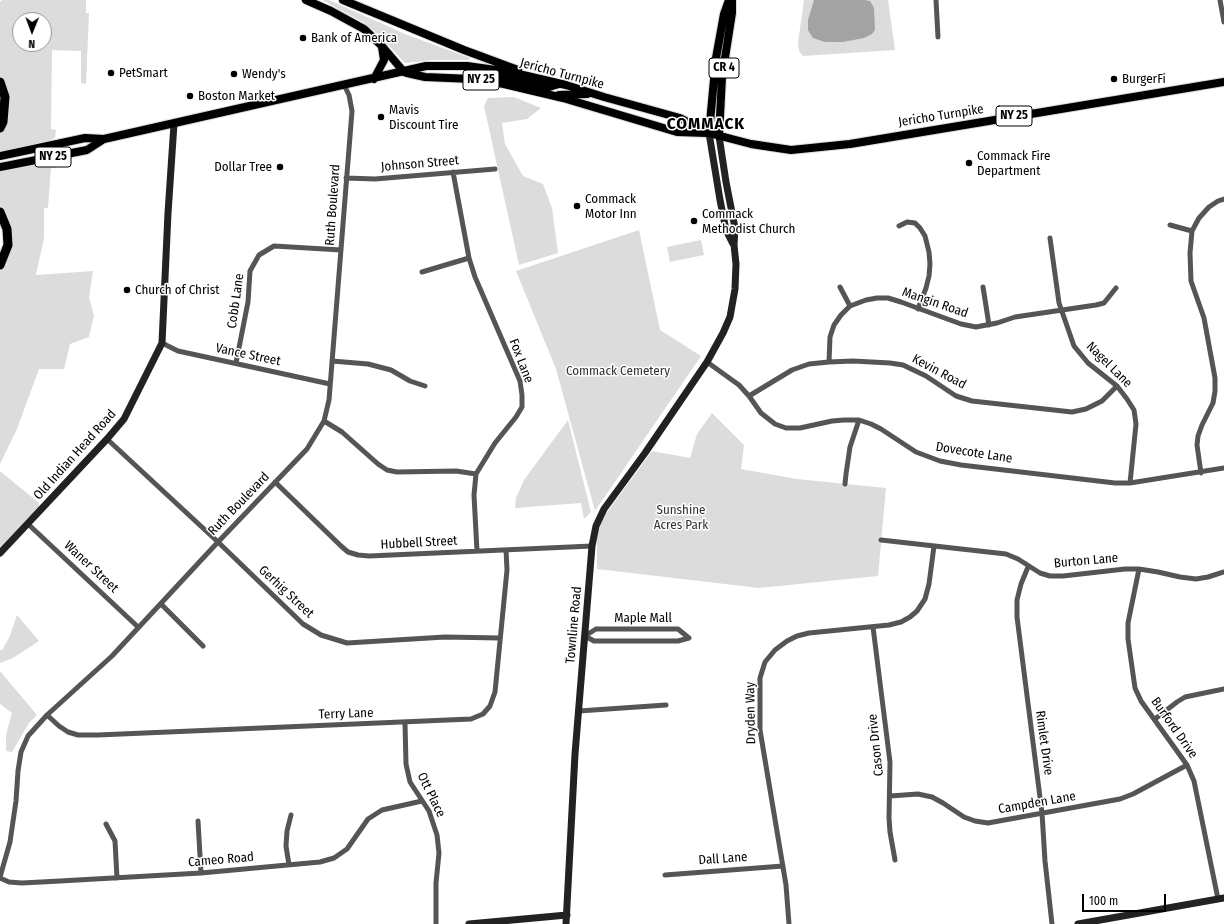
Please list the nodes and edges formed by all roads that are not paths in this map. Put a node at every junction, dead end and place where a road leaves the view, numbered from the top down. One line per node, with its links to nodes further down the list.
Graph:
1 (306, 0): 8 (main road)
2 (342, 0): 10 (main road)
3 (730, 0): 24 (main road, CR 4); 25 (main road, CR 4)
4 (936, 0): 7 (street)
5 (1220, 0): 6 (street)
6 (1224, 22)
7 (938, 37)
8 (381, 45): 9 (main road); 11 (main road)
9 (404, 72): 10 (main road, Jericho Turnpike / NY 25); 11 (main road, Jericho Turnpike / NY 25); 12 (main road, Jericho Turnpike / NY 25)
10 (537, 78): 15 (main road, Jericho Turnpike / NY 25)
11 (374, 79): 16 (main road, Jericho Turnpike / NY 25)
12 (472, 79): 15 (main road); 18 (main road, Jericho Turnpike / NY 25)
13 (0, 82): 23 (highway)
14 (1224, 82): 25 (main road, Jericho Turnpike / NY 25)
15 (560, 84): 17 (main road, Jericho Turnpike / NY 25)
16 (344, 85): 22 (main road, Jericho Turnpike / NY 25); 31 (street, Ruth Boulevard)
17 (592, 94): 18 (main road); 19 (main road, Jericho Turnpike / NY 25)
18 (557, 97): 20 (main road, Jericho Turnpike / NY 25)
19 (604, 97): 20 (main road); 21 (main road); 24 (main road, Jericho Turnpike / NY 25)
20 (576, 102): 21 (main road, Jericho Turnpike / NY 25)
21 (600, 110): 24 (main road, Jericho Turnpike / NY 25)
22 (174, 124): 26 (main road, Jericho Turnpike / NY 25); 50 (main road, Old Indian Head Road)
23 (0, 128)
24 (710, 133): 25 (main road, Jericho Turnpike / NY 25); 38 (main road, CR 4)
25 (719, 136): 38 (main road, CR 4)
26 (104, 140): 27 (main road, Jericho Turnpike / NY 25); 28 (main road, Jericho Turnpike / NY 25)
27 (0, 156)
28 (0, 167)
29 (495, 169): 30 (street, Johnson Street)
30 (453, 172): 31 (street, Johnson Street); 40 (street, Fox Lane)
31 (346, 178): 39 (street, Ruth Boulevard)
32 (1224, 199): 36 (street)
33 (0, 212): 41 (highway)
34 (1170, 225): 36 (street)
35 (899, 226): 47 (street)
36 (1192, 231): 63 (street)
37 (1050, 238): 48 (street, Nagel Lane)
38 (734, 245): 52 (main road, CR 4)
39 (341, 250): 51 (street, Ruth Boulevard); 54 (street, Cobb Lane)
40 (469, 258): 42 (street); 64 (street, Fox Lane)
41 (0, 265)
42 (422, 272)
43 (840, 287): 46 (street)
44 (983, 287): 49 (street)
45 (1116, 288): 48 (street, Mangin Road)
46 (850, 306): 47 (street, Mangin Road); 53 (street, Mangin Road)
47 (918, 309): 49 (street, Mangin Road)
48 (1061, 310): 49 (street, Mangin Road); 57 (street, Nagel Lane)
49 (989, 325)
50 (162, 343): 54 (street, Vance Street); 61 (main road, Old Indian Head Road)
51 (332, 361): 55 (street, Ruth Boulevard); 56 (street)
52 (707, 362): 58 (street, Dovecote Lane); 71 (main road, Townline Road / CR 4)
53 (828, 362): 57 (street, Kevin Road); 58 (street, Kevin Road)
54 (236, 364): 55 (street, Vance Street)
55 (330, 384): 60 (street, Ruth Boulevard)
56 (425, 386)
57 (1117, 386): 66 (street, Nagel Lane)
58 (749, 396): 59 (street, Dovecote Lane)
59 (859, 420): 66 (street, Dovecote Lane); 67 (street)
60 (324, 421): 64 (street); 65 (street, Ruth Boulevard)
61 (108, 439): 68 (main road, Old Indian Head Road); 70 (street, Gerhig Street)
62 (1224, 468): 63 (street, Dovecote Lane)
63 (1201, 473): 66 (street, Dovecote Lane)
64 (476, 474): 74 (street, Fox Lane)
65 (275, 482): 70 (street, Ruth Boulevard); 74 (street, Hubbell Street)
66 (1130, 483)
67 (845, 484)
68 (28, 524): 75 (main road, Old Indian Head Road); 80 (street, Waner Street)
69 (881, 540): 72 (street, Burton Lane)
70 (218, 542): 79 (street, Ruth Boulevard); 83 (street, Gerhig Street)
71 (592, 546): 73 (street, Hubbell Street); 82 (main road, Townline Road / CR 4)
72 (934, 546): 76 (street, Burton Lane); 81 (street, Dryden Way)
73 (506, 550): 74 (street, Hubbell Street); 83 (street, Terry Lane)
74 (476, 551)
75 (0, 553)
76 (1028, 567): 77 (street, Burton Lane); 94 (street, Rimlet Drive)
77 (1139, 569): 78 (street, Burton Lane); 89 (street, Burford Drive)
78 (1224, 572)
79 (161, 604): 80 (street, Ruth Boulevard); 84 (street)
80 (138, 627): 88 (street, Ruth Boulevard)
81 (873, 627): 92 (street, Cason Drive); 100 (street, Dryden Way)
82 (584, 636): 82 (street, Maple Mall); 87 (main road, Townline Road / CR 4)
83 (500, 638): 90 (street, Terry Lane)
84 (203, 646)
85 (1224, 689): 89 (street)
86 (666, 705): 87 (street)
87 (579, 711): 106 (main road, Townline Road / CR 4)
88 (47, 715): 90 (street, Terry Lane); 103 (street, Ruth Boulevard)
89 (1155, 719): 91 (street, Burford Drive)
90 (405, 722): 93 (street, Ott Place)
91 (1187, 766): 94 (street, Campden Lane); 105 (street, Burford Drive)
92 (890, 796): 94 (street, Campden Lane); 98 (street, Cason Drive)
93 (422, 801): 99 (street, Cameo Road); 107 (street, Ott Place)
94 (1042, 813): 111 (street, Rimlet Drive)
95 (291, 815): 99 (street)
96 (198, 821): 101 (street)
97 (106, 824): 104 (street)
98 (895, 860)
99 (289, 865): 101 (street, Cameo Road)
100 (783, 866): 102 (street, Dall Lane); 110 (street, Dryden Way)
101 (201, 873): 104 (street, Cameo Road)
102 (665, 875)
103 (0, 878): 104 (street, Cameo Road)
104 (117, 878)
105 (1221, 898): 112 (main road)
106 (567, 915): 108 (main road); 109 (main road, Townline Road / CR 4)
107 (436, 924)
108 (469, 924)
109 (564, 924)
110 (789, 924)
111 (1052, 924)
112 (1078, 924)

